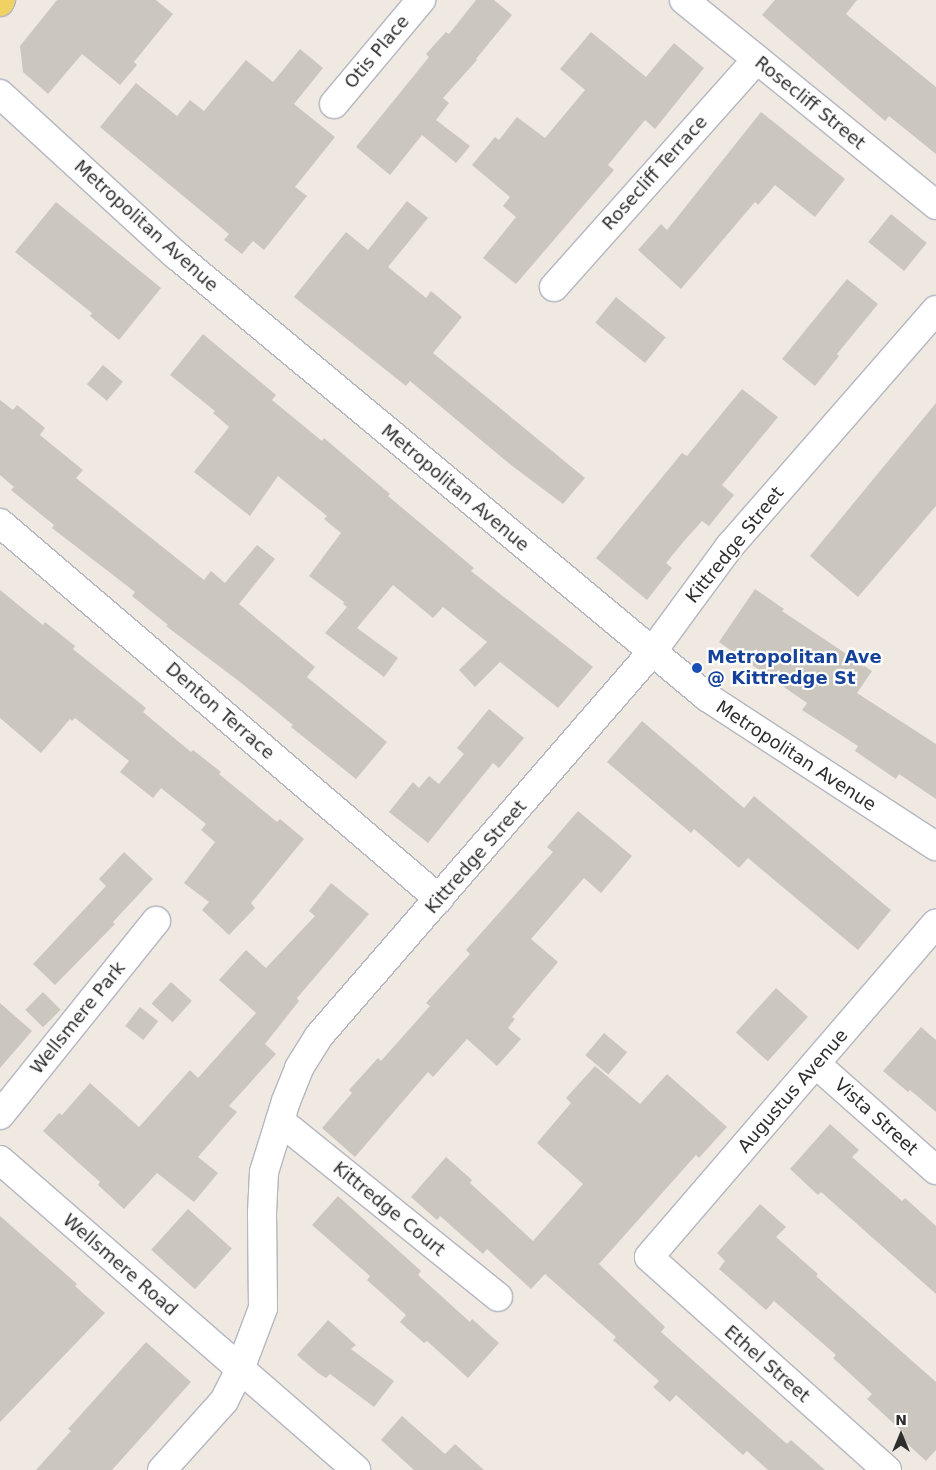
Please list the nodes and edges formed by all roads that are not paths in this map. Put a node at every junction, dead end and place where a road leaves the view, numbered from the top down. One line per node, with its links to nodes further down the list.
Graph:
1 (421, 0): 5 (street, Otis Place)
2 (684, 0): 3 (street, Rosecliff Street)
3 (757, 59): 6 (street, Rosecliff Street); 7 (street, Rosecliff Terrace)
4 (0, 94): 10 (street, Metropolitan Avenue)
5 (334, 104)
6 (936, 206)
7 (554, 287)
8 (936, 310): 10 (street, Kittredge Street)
9 (0, 523): 12 (street, Denton Terrace)
10 (652, 652): 11 (street, Metropolitan Avenue); 12 (street, Kittredge Street)
11 (936, 846)
12 (439, 899): 17 (street, Kittredge Street)
13 (156, 921): 16 (street, Wellsmere Park)
14 (936, 923): 15 (street, Augustus Avenue)
15 (816, 1064): 19 (street, Vista Street); 20 (street, Augustus Avenue)
16 (0, 1116)
17 (280, 1121): 21 (street, Kittredge Court); 22 (street, Kittredge Street)
18 (0, 1160): 22 (street, Wellsmere Road)
19 (936, 1170)
20 (649, 1257): 25 (street, Ethel Street)
21 (498, 1297)
22 (240, 1369): 23 (street, Kittredge Street); 24 (street, Wellsmere Road)
23 (162, 1470)
24 (356, 1470)
25 (887, 1470)

